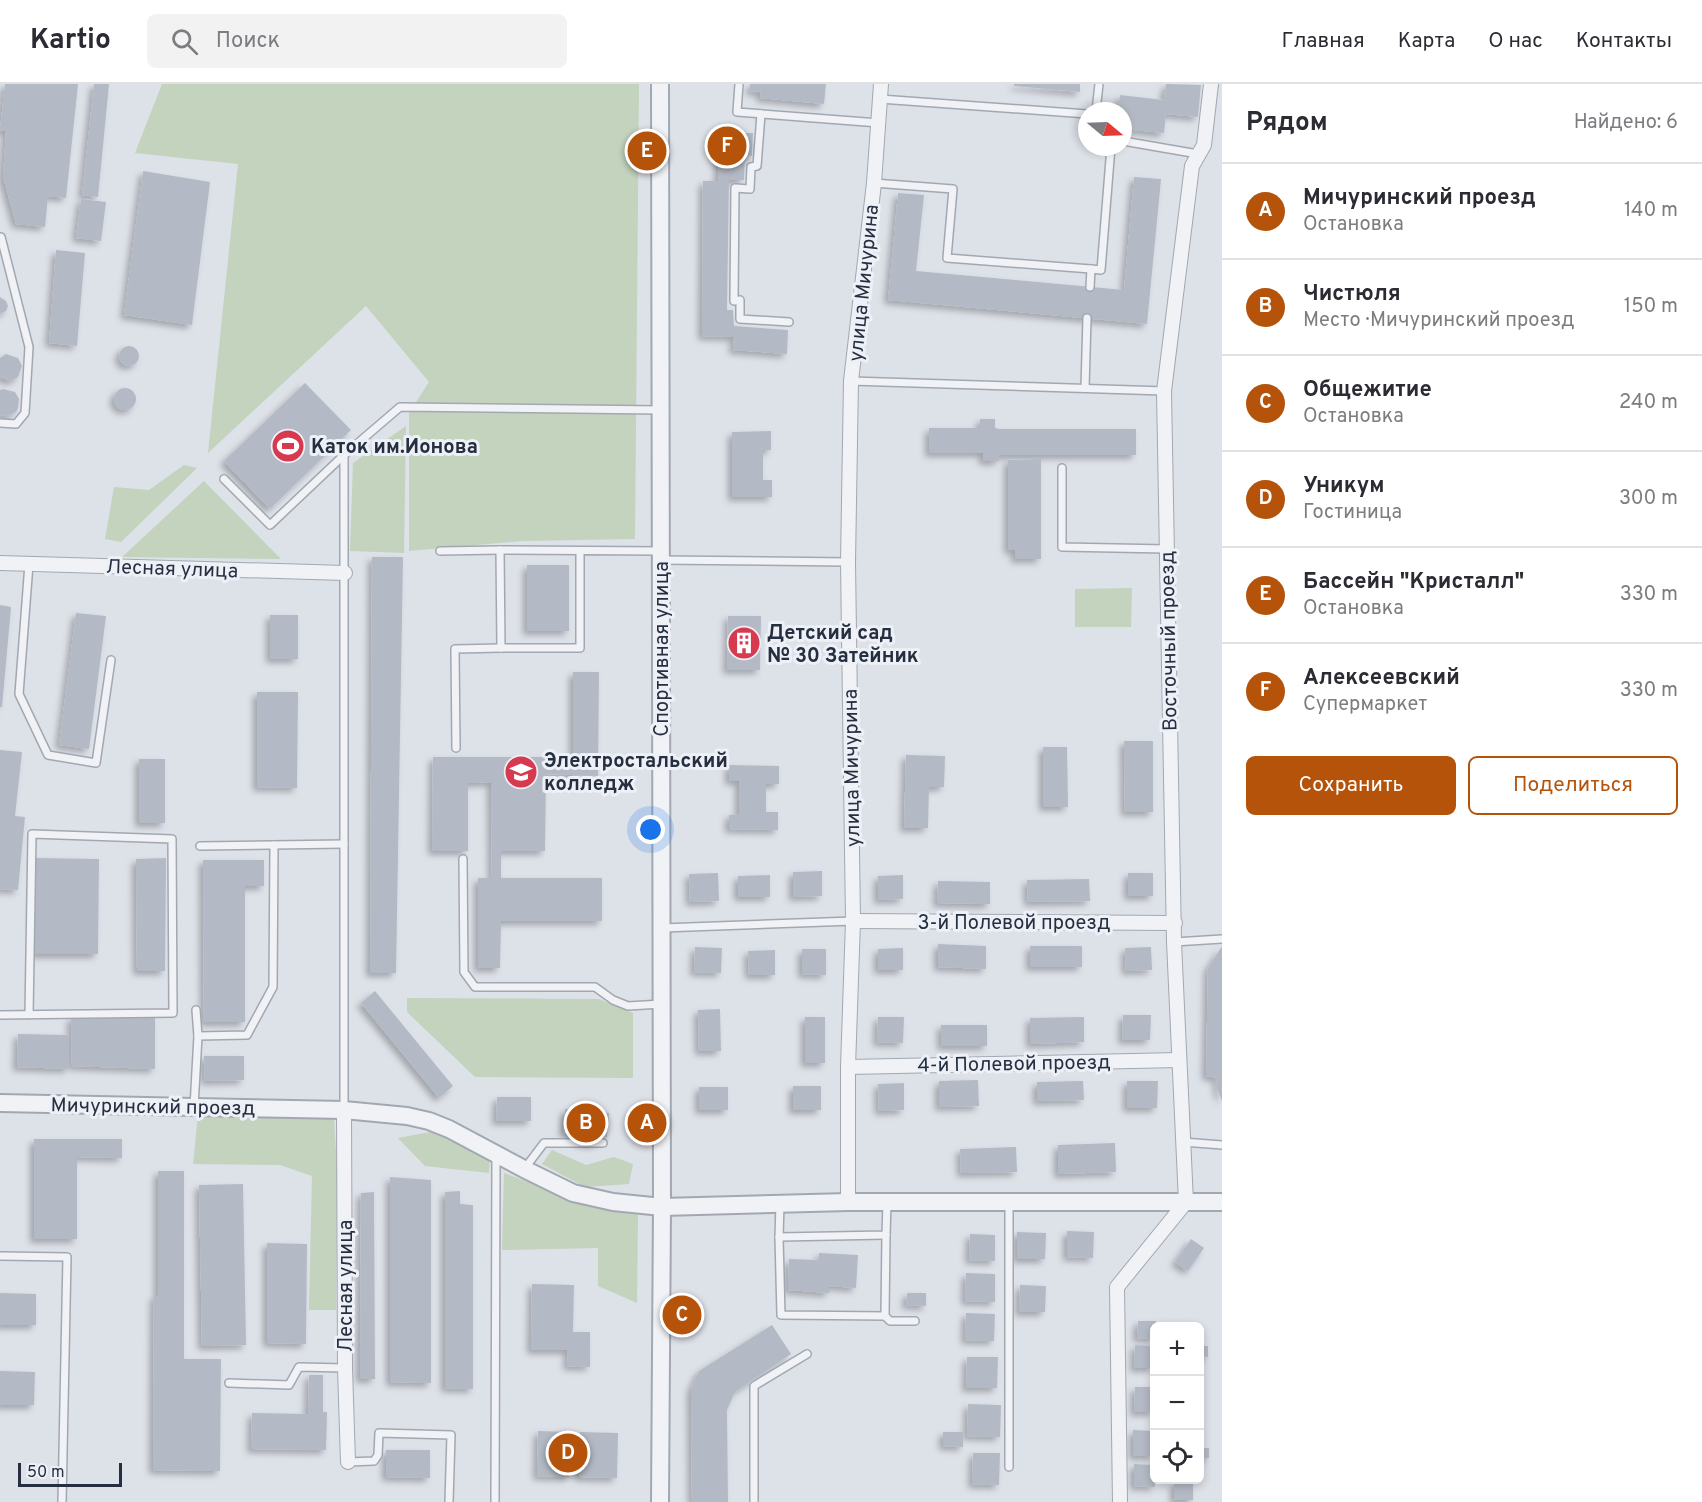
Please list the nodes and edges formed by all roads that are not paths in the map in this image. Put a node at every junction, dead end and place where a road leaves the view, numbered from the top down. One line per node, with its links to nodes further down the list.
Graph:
1 (660, 84): 23 (street, Спортивная улица)
2 (739, 84): 9 (lane)
3 (881, 84): 6 (street, улица Мичурина)
4 (1099, 84): 7 (lane)
5 (1211, 84): 12 (street, Восточный проезд)
6 (880, 99): 8 (lane); 10 (street, улица Мичурина)
7 (1097, 102)
8 (1078, 113)
9 (761, 114): 10 (lane); 19 (lane)
10 (879, 123): 14 (street, улица Мичурина)
11 (1132, 143): 12 (lane)
12 (1198, 154): 22 (street, Восточный проезд)
13 (1110, 156): 16 (lane)
14 (874, 183): 16 (lane); 20 (street, улица Мичурина)
15 (1, 237): 24 (lane)
16 (1091, 269): 17 (lane)
17 (1090, 287)
18 (1087, 318): 21 (lane)
19 (789, 322)
20 (851, 381): 21 (lane); 33 (street, улица Мичурина)
21 (1085, 388): 22 (lane)
22 (1164, 391): 28 (street, Восточный проезд)
23 (660, 410): 25 (lane); 32 (street, Спортивная улица)
24 (0, 423)
25 (344, 455): 27 (lane); 36 (lane)
26 (1062, 468): 28 (lane)
27 (224, 479)
28 (1167, 549): 45 (street, Восточный проезд)
29 (500, 550): 30 (lane); 31 (lane); 37 (lane)
30 (440, 551)
31 (580, 551): 32 (lane); 37 (lane)
32 (661, 556): 33 (lane); 46 (street, Спортивная улица)
33 (848, 562): 44 (street, улица Мичурина)
34 (0, 563): 35 (street, Лесная улица)
35 (29, 564): 36 (street, Лесная улица); 38 (lane)
36 (345, 573): 40 (lane)
37 (501, 648): 39 (lane)
38 (111, 660)
39 (456, 748)
40 (344, 844): 41 (lane); 58 (lane)
41 (274, 845): 42 (lane); 53 (lane)
42 (200, 846)
43 (463, 859): 49 (lane)
44 (853, 921): 45 (street, 3-й Полевой проезд); 46 (lane); 55 (street, улица Мичурина)
45 (1175, 923): 48 (street, Восточный проезд)
46 (662, 928): 49 (street, Спортивная улица)
47 (1222, 939): 48 (lane)
48 (1174, 942): 54 (street, Восточный проезд)
49 (662, 1005): 70 (street, Спортивная улица)
50 (196, 1010): 53 (lane)
51 (29, 1015): 51 (lane); 52 (lane)
52 (0, 1016)
53 (198, 1036): 57 (lane)
54 (1179, 1060): 55 (street, 4-й Полевой проезд); 59 (street, Восточный проезд)
55 (848, 1067): 64 (street, улица Мичурина)
56 (0, 1103): 57 (street, Мичуринский проезд)
57 (194, 1107): 58 (street, Мичуринский проезд)
58 (344, 1110): 62 (street, Мичуринский проезд); 77 (street, Лесная улица)
59 (1182, 1142): 61 (lane); 66 (street, Восточный проезд)
60 (603, 1143): 63 (lane)
61 (1222, 1145)
62 (496, 1153): 63 (street, Мичуринский проезд); 83 (lane)
63 (524, 1169): 70 (street, Мичуринский проезд)
64 (848, 1202): 65 (street, Мичуринский проезд); 69 (street, Мичуринский проезд)
65 (887, 1202): 68 (street, Мичуринский проезд); 71 (lane)
66 (1186, 1202): 67 (street, Мичуринский проезд); 68 (street, Мичуринский проезд); 86 (street)
67 (1222, 1202)
68 (1009, 1203): 80 (lane)
69 (780, 1204): 70 (street, Мичуринский проезд); 72 (lane)
70 (663, 1206): 84 (street, Спортивная улица)
71 (886, 1235): 72 (lane); 74 (lane)
72 (780, 1237): 74 (lane)
73 (0, 1256): 81 (lane)
74 (885, 1316): 75 (lane)
75 (915, 1321)
76 (807, 1354): 85 (lane)
77 (345, 1368): 78 (lane); 79 (street, Лесная улица)
78 (229, 1383)
79 (348, 1462): 82 (lane)
80 (1009, 1467)
81 (62, 1502)
82 (449, 1502)
83 (495, 1502)
84 (660, 1502)
85 (754, 1502)
86 (1120, 1502)

